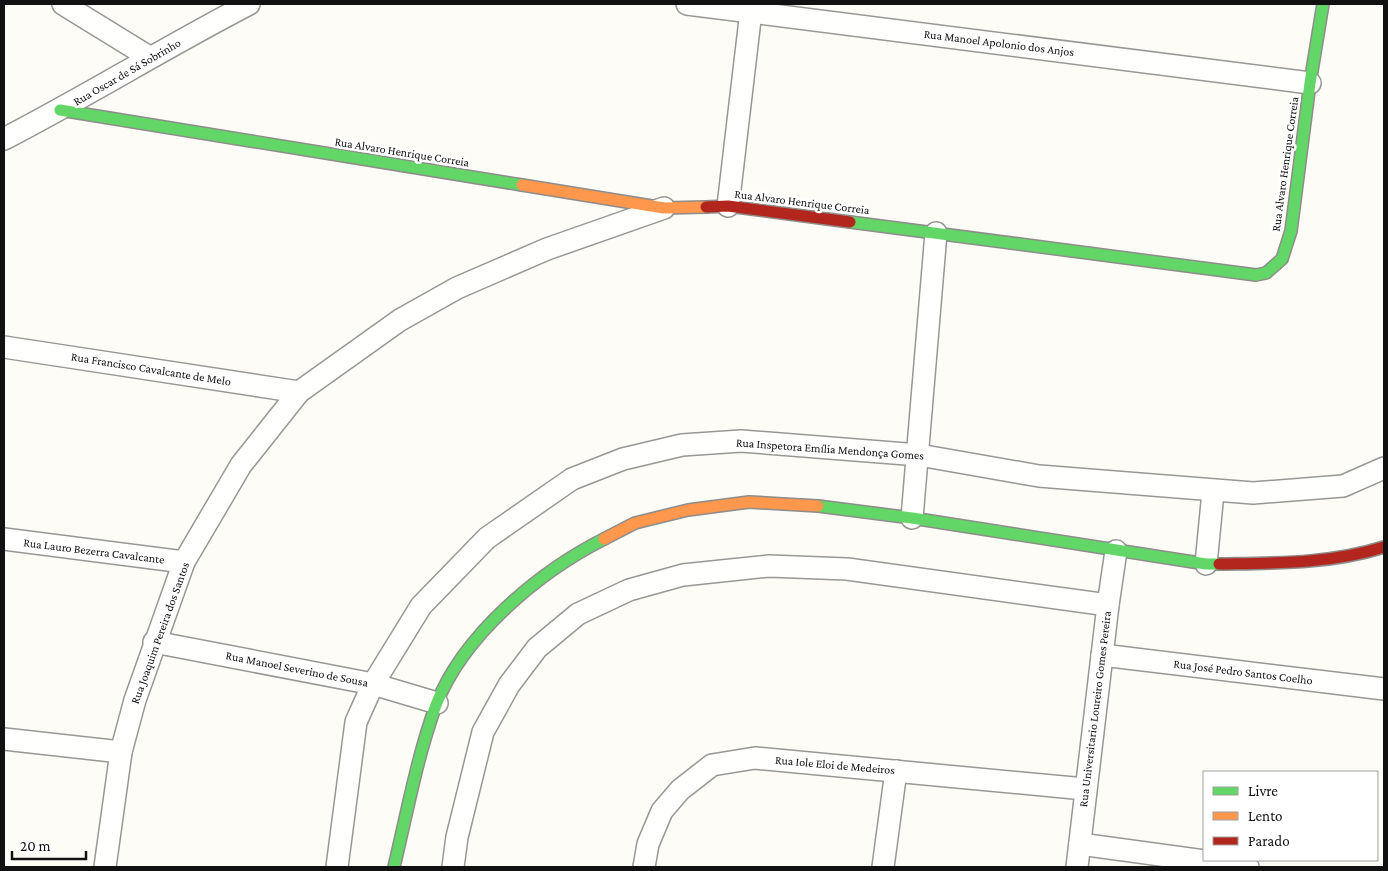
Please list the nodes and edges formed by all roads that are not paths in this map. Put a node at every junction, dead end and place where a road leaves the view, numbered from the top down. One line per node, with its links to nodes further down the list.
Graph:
1 (63, 4): 6 (street)
2 (249, 4): 6 (street, Rua Oscar de Sá Sobrinho)
3 (687, 4): 5 (street, Rua Manoel Apolonio dos Anjos)
4 (1323, 4): 7 (street, Rua Alvaro Henrique Correia)
5 (750, 11): 7 (street, Rua Manoel Apolonio dos Anjos); 10 (street)
6 (149, 57): 8 (street, Rua Oscar de Sá Sobrinho)
7 (1310, 83): 12 (street, Rua Alvaro Henrique Correia)
8 (60, 110): 9 (street, Rua Oscar de Sá Sobrinho); 11 (street, Rua Alvaro Henrique Correia)
9 (4, 139)
10 (728, 206): 11 (street, Rua Alvaro Henrique Correia); 12 (street, Rua Alvaro Henrique Correia)
11 (664, 208): 14 (street, Rua Joaquim Pereira dos Santos)
12 (936, 233): 15 (street)
13 (4, 347): 14 (street, Rua Francisco Cavalcante de Melo)
14 (299, 392): 22 (street, Rua Joaquim Pereira dos Santos)
15 (919, 454): 17 (street, Rua Inspetora Emília Mendonça Gomes); 18 (street); 27 (street, Rua Inspetora Emília Mendonça Gomes)
16 (1384, 468): 17 (street, Rua Inspetora Emília Mendonça Gomes)
17 (1213, 492): 23 (street)
18 (912, 518): 21 (street); 29 (street)
19 (4, 539): 22 (street, Rua Lauro Bezerra Cavalcante)
20 (1384, 547): 23 (street)
21 (1116, 551): 23 (street); 24 (street, Rua Universitario Loureiro Gomes Pereira)
22 (184, 562): 25 (street, Rua Joaquim Pereira dos Santos)
23 (1206, 564)
24 (1108, 605): 26 (street, Rua Universitario Loureiro Gomes Pereira); 40 (street)
25 (154, 642): 27 (street, Rua Manoel Severino de Sousa); 31 (street, Rua Joaquim Pereira dos Santos)
26 (1102, 655): 28 (street, Rua José Pedro Santos Coelho); 33 (street, Rua Universitario Loureiro Gomes Pereira)
27 (374, 684): 29 (street, Rua Manoel Severino de Sousa); 38 (street, Rua Inspetora Emília Mendonça Gomes)
28 (1384, 688)
29 (437, 703): 39 (street)
30 (4, 739): 31 (street)
31 (121, 752): 37 (street, Rua Joaquim Pereira dos Santos)
32 (896, 771): 33 (street, Rua Iole Eloi de Medeiros); 41 (street, Rua Iole Eloi de Medeiros); 42 (street)
33 (1085, 789): 34 (street, Rua Universitario Loureiro Gomes Pereira)
34 (1080, 844): 35 (street); 43 (street, Rua Universitario Loureiro Gomes Pereira)
35 (1203, 861)
36 (1204, 861): 44 (street)
37 (105, 867)
38 (336, 867)
39 (394, 867)
40 (453, 867)
41 (644, 867)
42 (883, 867)
43 (1077, 867)
44 (1248, 867)

